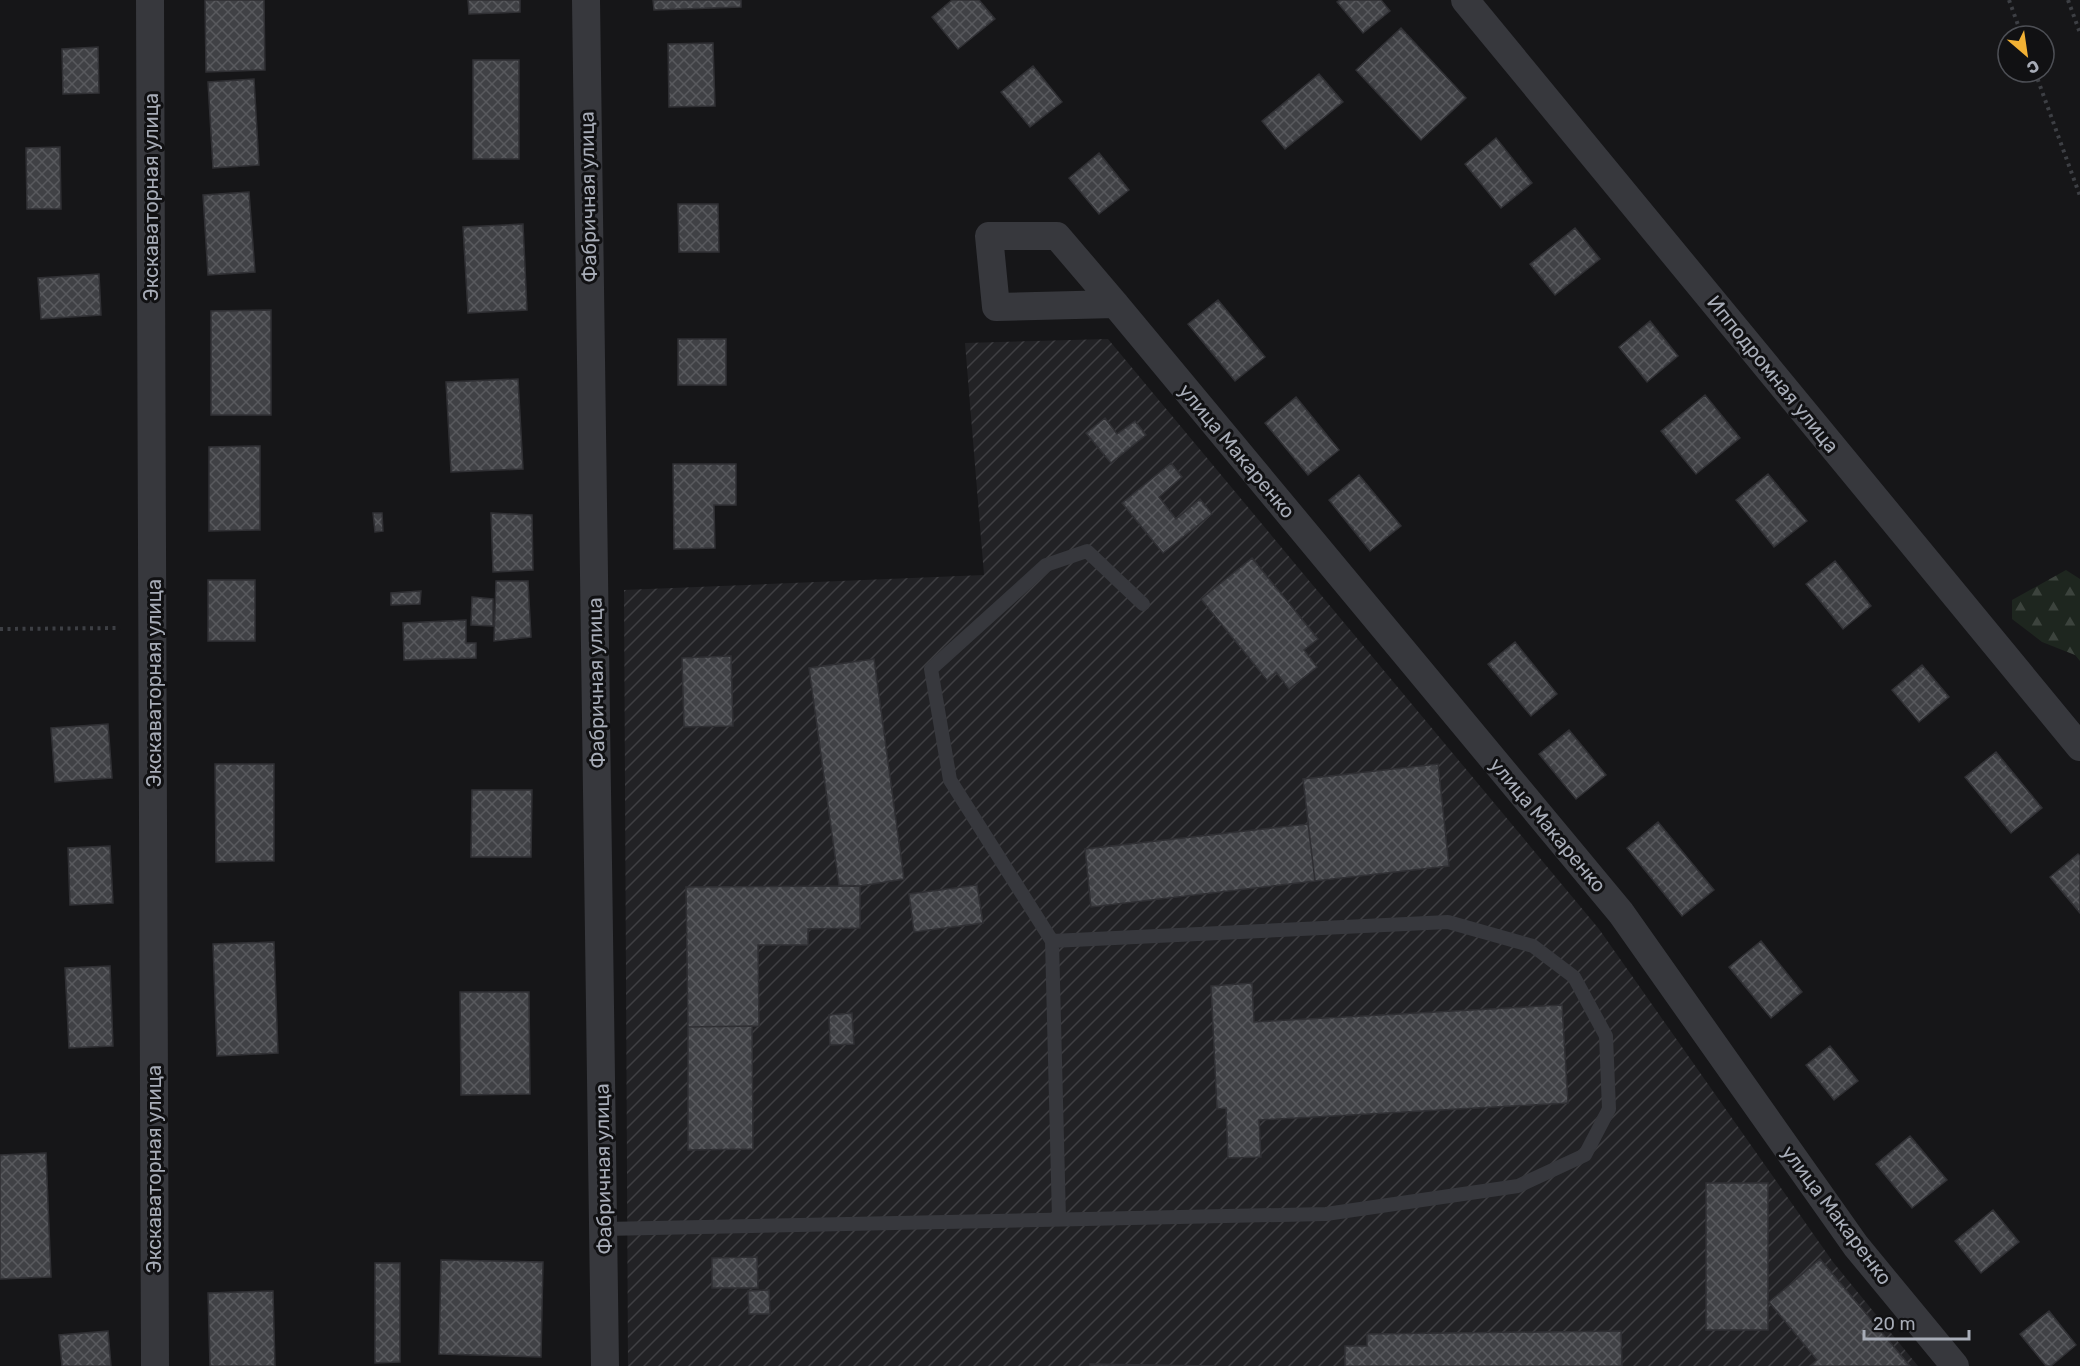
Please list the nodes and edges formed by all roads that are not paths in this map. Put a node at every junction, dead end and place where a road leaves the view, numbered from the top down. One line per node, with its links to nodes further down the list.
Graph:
1 (150, 0): 10 (street, Экскаваторная улица)
2 (586, 0): 9 (street, Фабричная улица)
3 (1465, 0): 6 (street, Ипподромная улица)
4 (1115, 304): 12 (street, улица Макаренко)
5 (1143, 604): 7 (lane)
6 (2080, 747)
7 (1052, 941): 8 (lane); 8 (lane)
8 (1059, 1219): 9 (lane)
9 (604, 1229): 11 (street, Фабричная улица)
10 (154, 1366)
11 (605, 1366)
12 (1955, 1366)

